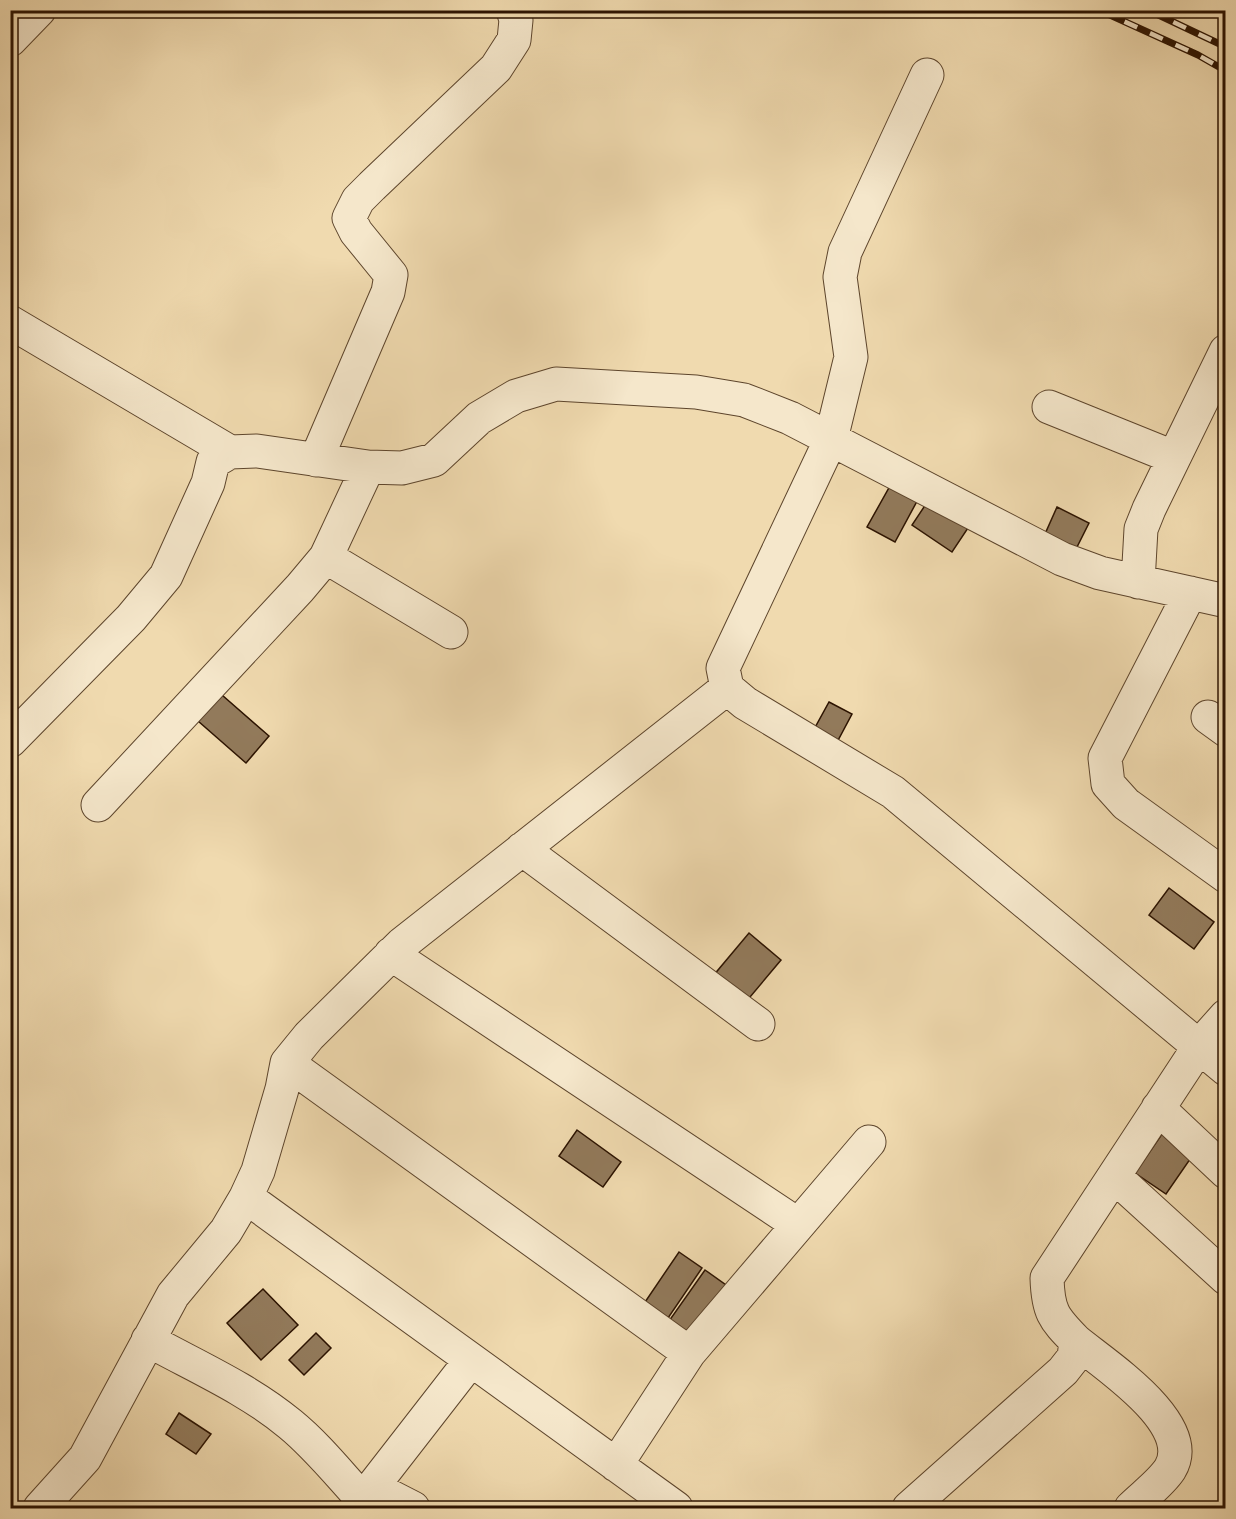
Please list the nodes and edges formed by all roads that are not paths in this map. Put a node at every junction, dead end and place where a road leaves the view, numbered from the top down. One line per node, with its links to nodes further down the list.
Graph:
1 (39, 10): 3 (street)
2 (513, 10): 11 (street)
3 (10, 40)
4 (927, 75): 8 (street)
5 (10, 322): 9 (street)
6 (1226, 351): 10 (street)
7 (1049, 408): 10 (street)
8 (831, 439): 12 (street); 14 (street); 18 (street)
9 (230, 452): 11 (street); 19 (street)
10 (1173, 457): 14 (street)
11 (316, 460): 12 (street)
12 (368, 467): 13 (street)
13 (326, 557): 17 (street); 20 (street)
14 (1138, 582): 15 (street)
15 (1190, 593): 16 (street); 22 (street)
16 (1226, 601)
17 (451, 632)
18 (727, 688): 21 (street); 26 (street)
19 (10, 741)
20 (98, 805)
21 (522, 849): 23 (street); 25 (street)
22 (1226, 876)
23 (392, 954): 27 (street); 34 (street)
24 (1226, 1016): 26 (street)
25 (758, 1023)
26 (1200, 1045): 28 (street); 29 (street)
27 (287, 1063): 33 (street); 38 (street)
28 (1226, 1069)
29 (1158, 1108): 31 (street); 32 (street)
30 (869, 1142): 34 (street)
31 (1226, 1172)
32 (1114, 1176): 35 (street); 37 (street)
33 (246, 1197): 36 (street); 39 (street)
34 (797, 1224): 38 (street)
35 (1226, 1278)
36 (148, 1340): 41 (street); 42 (street)
37 (1076, 1341): 45 (street); 46 (street)
38 (689, 1353): 40 (street)
39 (471, 1360): 40 (street); 41 (street)
40 (615, 1465): 44 (street)
41 (364, 1499): 43 (street)
42 (40, 1509)
43 (412, 1509)
44 (676, 1509)
45 (909, 1509)
46 (1131, 1509)

